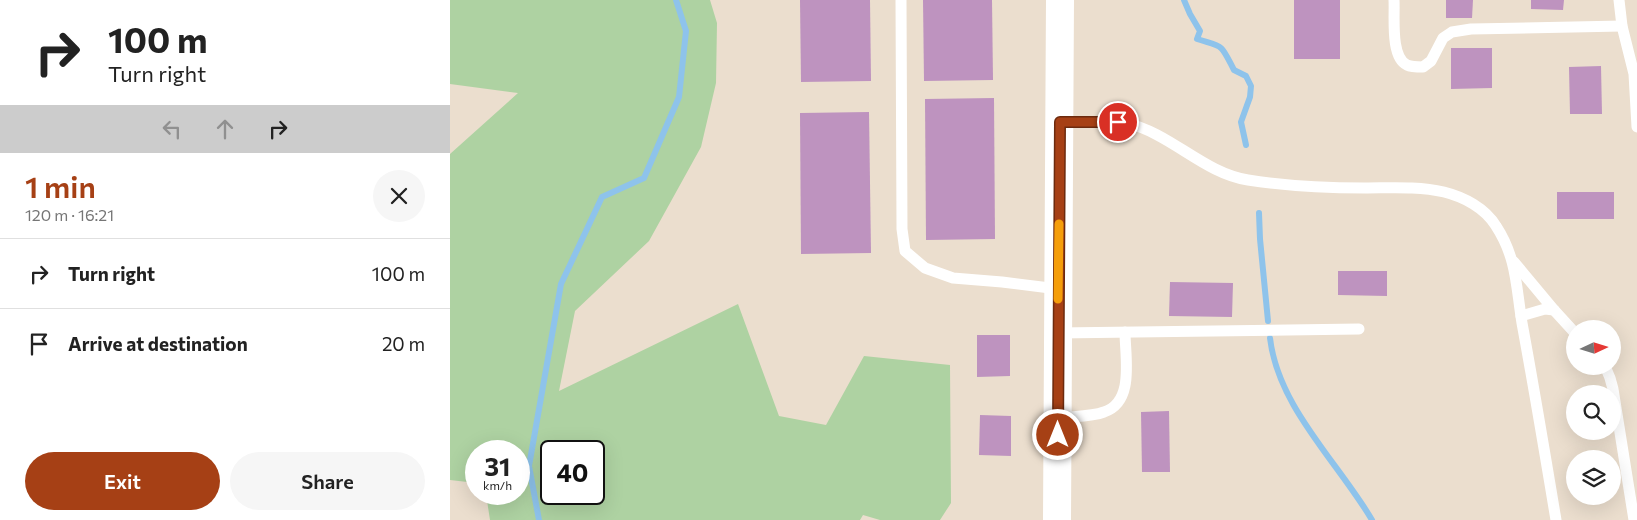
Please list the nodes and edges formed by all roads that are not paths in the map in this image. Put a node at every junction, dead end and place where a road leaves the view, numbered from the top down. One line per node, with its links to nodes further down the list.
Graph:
1 (901, 0): 10 (lane)
2 (1060, 0): 7 (street)
3 (1394, 0): 5 (lane)
4 (1619, 0): 5 (lane)
5 (1622, 26): 6 (lane)
6 (1635, 74): 8 (lane)
7 (1060, 122): 9 (lane); 10 (street)
8 (1637, 127)
9 (1513, 260): 11 (lane); 12 (lane)
10 (1058, 289): 16 (street)
11 (1554, 310): 12 (lane); 13 (lane)
12 (1521, 316): 20 (lane)
13 (1566, 323)
14 (1359, 328): 15 (lane)
15 (1125, 332): 16 (lane); 18 (lane)
16 (1058, 333): 18 (street)
17 (1609, 375): 21 (lane)
18 (1058, 418): 19 (street)
19 (1057, 520)
20 (1556, 520)
21 (1634, 520)

